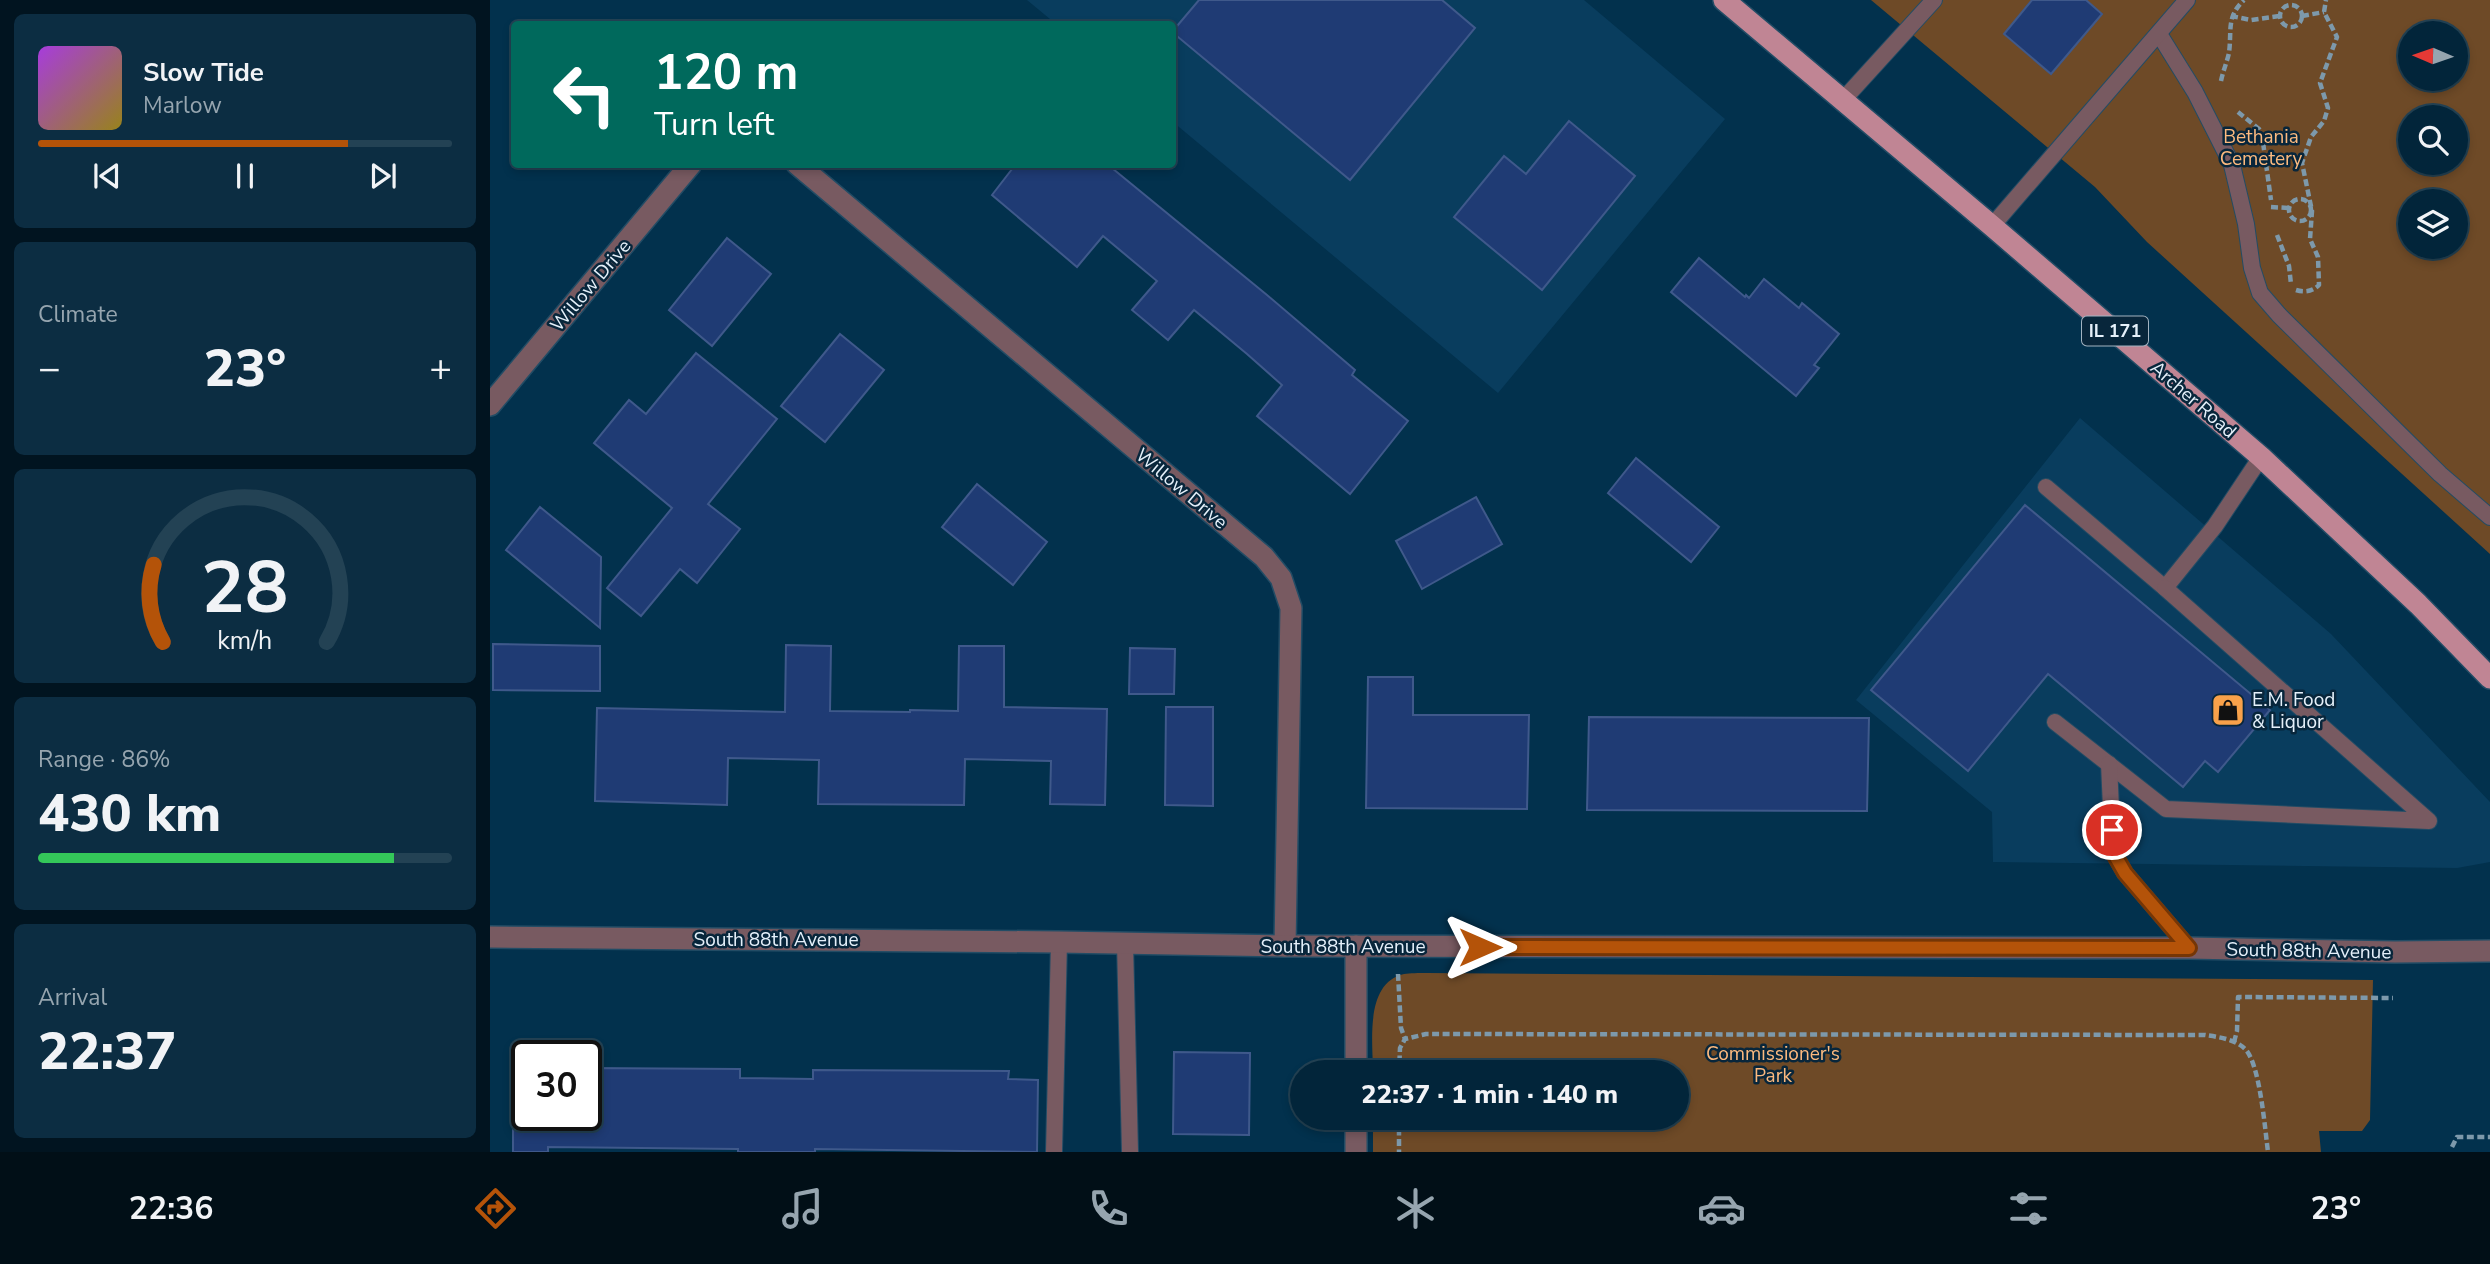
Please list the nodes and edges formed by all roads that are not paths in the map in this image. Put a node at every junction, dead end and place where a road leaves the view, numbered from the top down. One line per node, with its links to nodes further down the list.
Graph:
1 (1724, 0): 5 (main road, Archer Road / IL 171)
2 (1934, 0): 5 (lane)
3 (2188, 0): 4 (lane)
4 (2159, 33): 8 (lane); 12 (lane)
5 (1843, 100): 8 (main road, Archer Road / IL 171)
6 (688, 168): 9 (street, Willow Drive)
7 (802, 168): 20 (street, Willow Drive)
8 (1992, 226): 10 (main road, Archer Road / IL 171)
9 (490, 405)
10 (2261, 457): 13 (lane); 14 (main road, Archer Road / IL 171)
11 (2046, 486): 13 (lane)
12 (2490, 517)
13 (2165, 588): 16 (lane)
14 (2490, 678)
15 (2055, 722): 16 (lane)
16 (2109, 764): 22 (lane)
17 (490, 937): 18 (street, South 88th Avenue)
18 (1059, 942): 19 (street, South 88th Avenue); 26 (lane)
19 (1125, 943): 20 (street, South 88th Avenue); 27 (lane)
20 (1285, 946): 21 (street, South 88th Avenue)
21 (1356, 946): 22 (street, South 88th Avenue); 24 (street)
22 (2189, 948): 23 (street, South 88th Avenue)
23 (2490, 951)
24 (1356, 1060)
25 (1356, 1130): 28 (street)
26 (1054, 1152)
27 (1130, 1152)
28 (1356, 1152)

